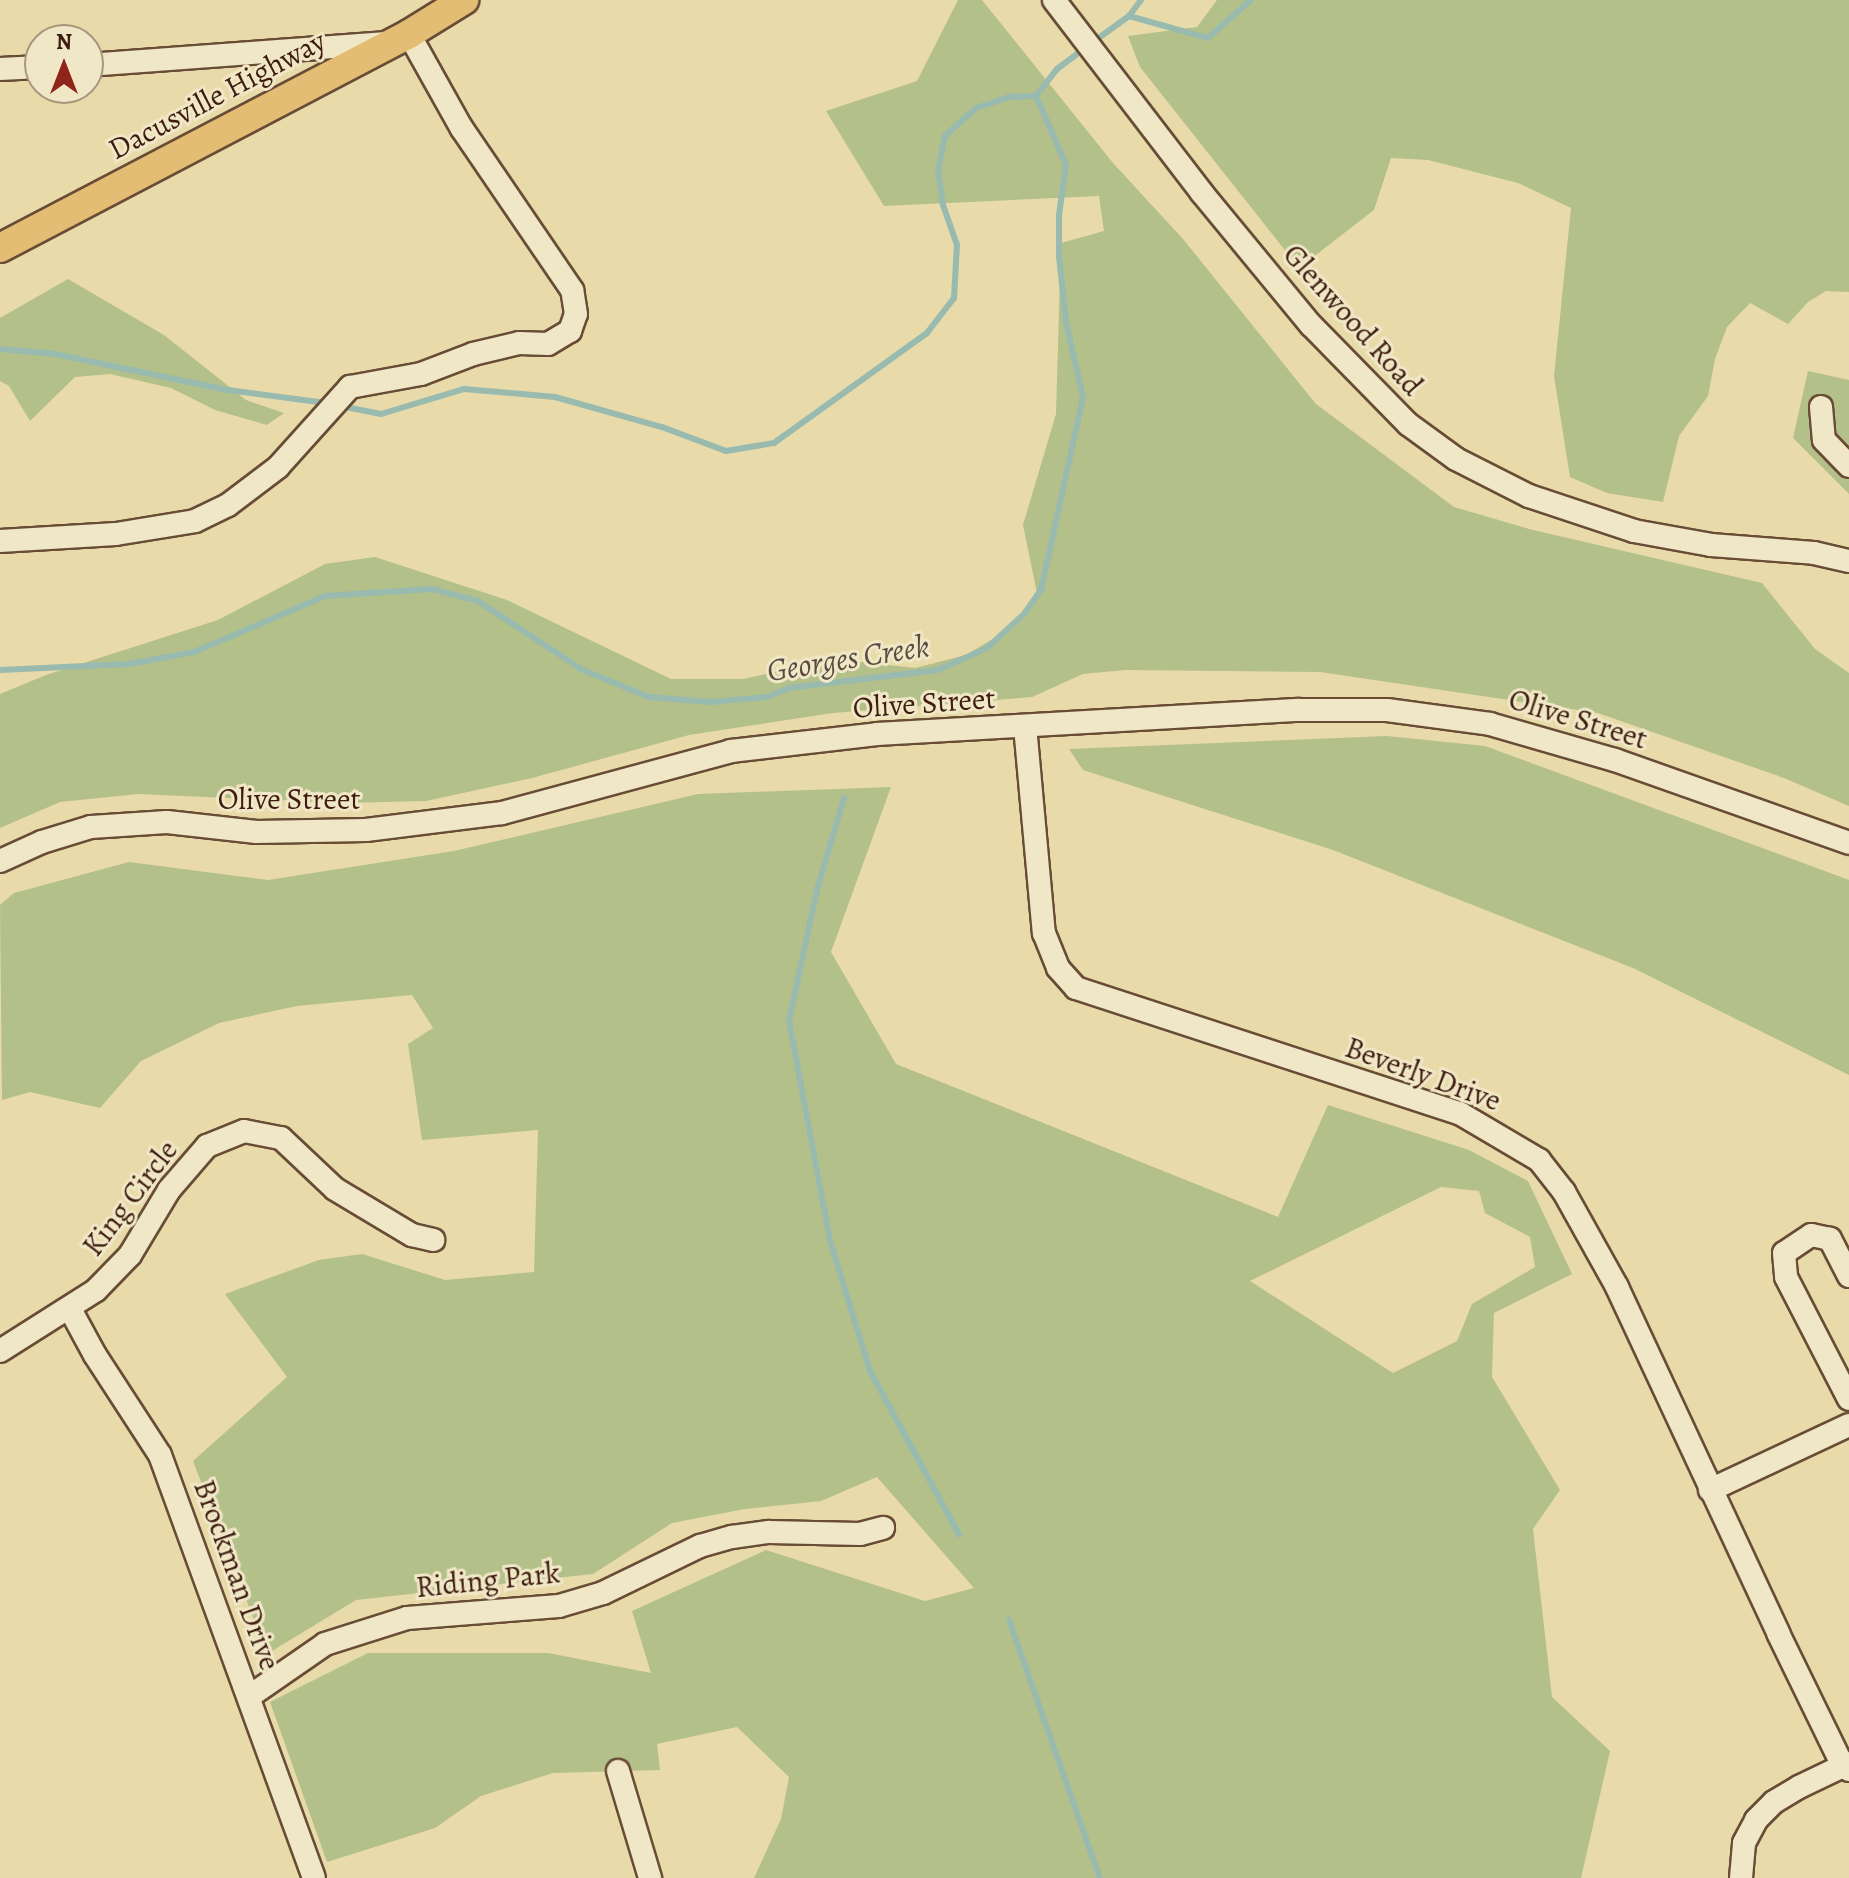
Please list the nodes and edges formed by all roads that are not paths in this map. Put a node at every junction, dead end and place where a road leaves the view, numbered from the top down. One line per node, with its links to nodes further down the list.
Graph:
1 (464, 0): 3 (main road, Dacusville Highway)
2 (1054, 0): 11 (street, Glenwood Road)
3 (400, 38): 4 (street); 7 (main road, Dacusville Highway); 10 (street)
4 (104, 64)
5 (24, 68): 6 (street)
6 (0, 69)
7 (0, 248)
8 (1821, 407): 9 (street)
9 (1849, 466)
10 (0, 541)
11 (1849, 561)
12 (1025, 726): 13 (street, Olive Street); 14 (street, Olive Street); 21 (street, Beverly Drive)
13 (1849, 843)
14 (0, 861)
15 (433, 1240): 17 (street, King Circle)
16 (1849, 1276): 19 (street)
17 (70, 1309): 18 (street, King Circle); 23 (street, Brockman Drive)
18 (0, 1351)
19 (1849, 1399)
20 (1849, 1425): 21 (street)
21 (1710, 1490): 24 (street, Beverly Drive)
22 (883, 1528): 23 (street, Riding Park)
23 (250, 1696): 26 (street, Brockman Drive)
24 (1847, 1766): 28 (street)
25 (618, 1771): 27 (street)
26 (314, 1878)
27 (650, 1878)
28 (1741, 1878)

